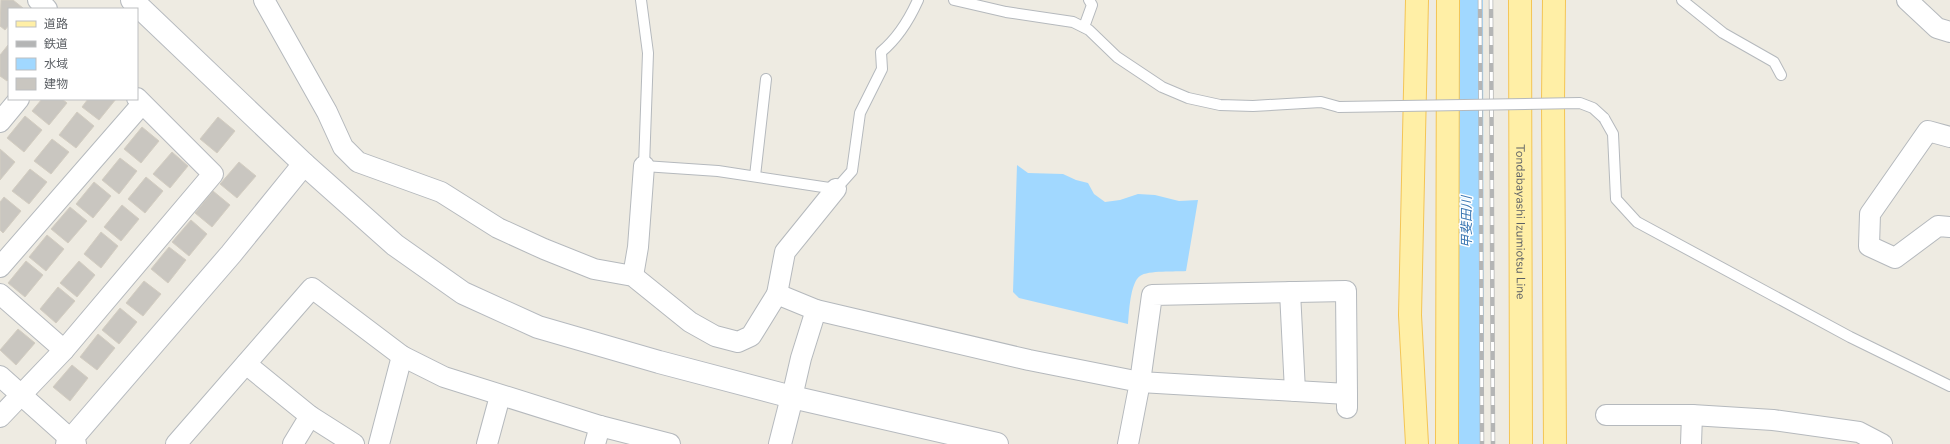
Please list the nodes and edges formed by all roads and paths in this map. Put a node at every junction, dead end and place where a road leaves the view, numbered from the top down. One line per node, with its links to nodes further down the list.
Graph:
1 (38, 0): 14 (street)
2 (132, 0): 23 (street)
3 (264, 0): 29 (street)
4 (641, 0): 24 (lane)
5 (918, 0): 26 (lane)
6 (954, 0): 15 (lane)
7 (1089, 0): 15 (lane)
8 (1416, 0): 59 (main road)
9 (1448, 0): 60 (main road)
10 (1520, 0): 61 (main road, Tondabayashi Izumiotsu Line)
11 (1554, 0): 62 (main road)
12 (1682, 0): 17 (lane)
13 (1907, 0): 16 (street)
14 (46, 8)
15 (1084, 27): 39 (lane, bridge)
16 (1950, 32)
17 (1781, 75)
18 (766, 79): 25 (lane)
19 (18, 100): 21 (street)
20 (140, 101): 28 (street); 34 (street)
21 (0, 122)
22 (1950, 137): 27 (street)
23 (304, 164): 43 (street); 49 (street)
24 (644, 166): 25 (lane); 29 (street)
25 (755, 176): 26 (lane)
26 (836, 189): 32 (street)
27 (1950, 227)
28 (0, 267)
29 (633, 276): 32 (street)
30 (1290, 292): 38 (street); 40 (street); 40 (street)
31 (0, 294): 34 (street)
32 (777, 294): 33 (street)
33 (816, 310): 38 (street); 43 (street)
34 (64, 350): 41 (street)
35 (402, 356): 36 (street); 42 (street); 53 (street)
36 (246, 364): 46 (street); 50 (street)
37 (0, 376): 41 (street)
38 (1140, 382): 40 (street); 58 (street)
39 (1950, 386)
40 (1295, 391)
41 (22, 395): 47 (street); 49 (street)
42 (500, 396): 48 (street); 54 (street)
43 (792, 397): 56 (street); 57 (street)
44 (1692, 414): 45 (street); 63 (street); 64 (street)
45 (1606, 415)
46 (310, 416): 51 (street); 52 (street)
47 (0, 417)
48 (598, 435): 55 (street)
49 (71, 443)
50 (176, 444)
51 (293, 444)
52 (354, 444)
53 (379, 444)
54 (487, 444)
55 (670, 444)
56 (780, 444)
57 (997, 444)
58 (1128, 444)
59 (1417, 444)
60 (1447, 444)
61 (1522, 444)
62 (1555, 444)
63 (1691, 444)
64 (1882, 444)

